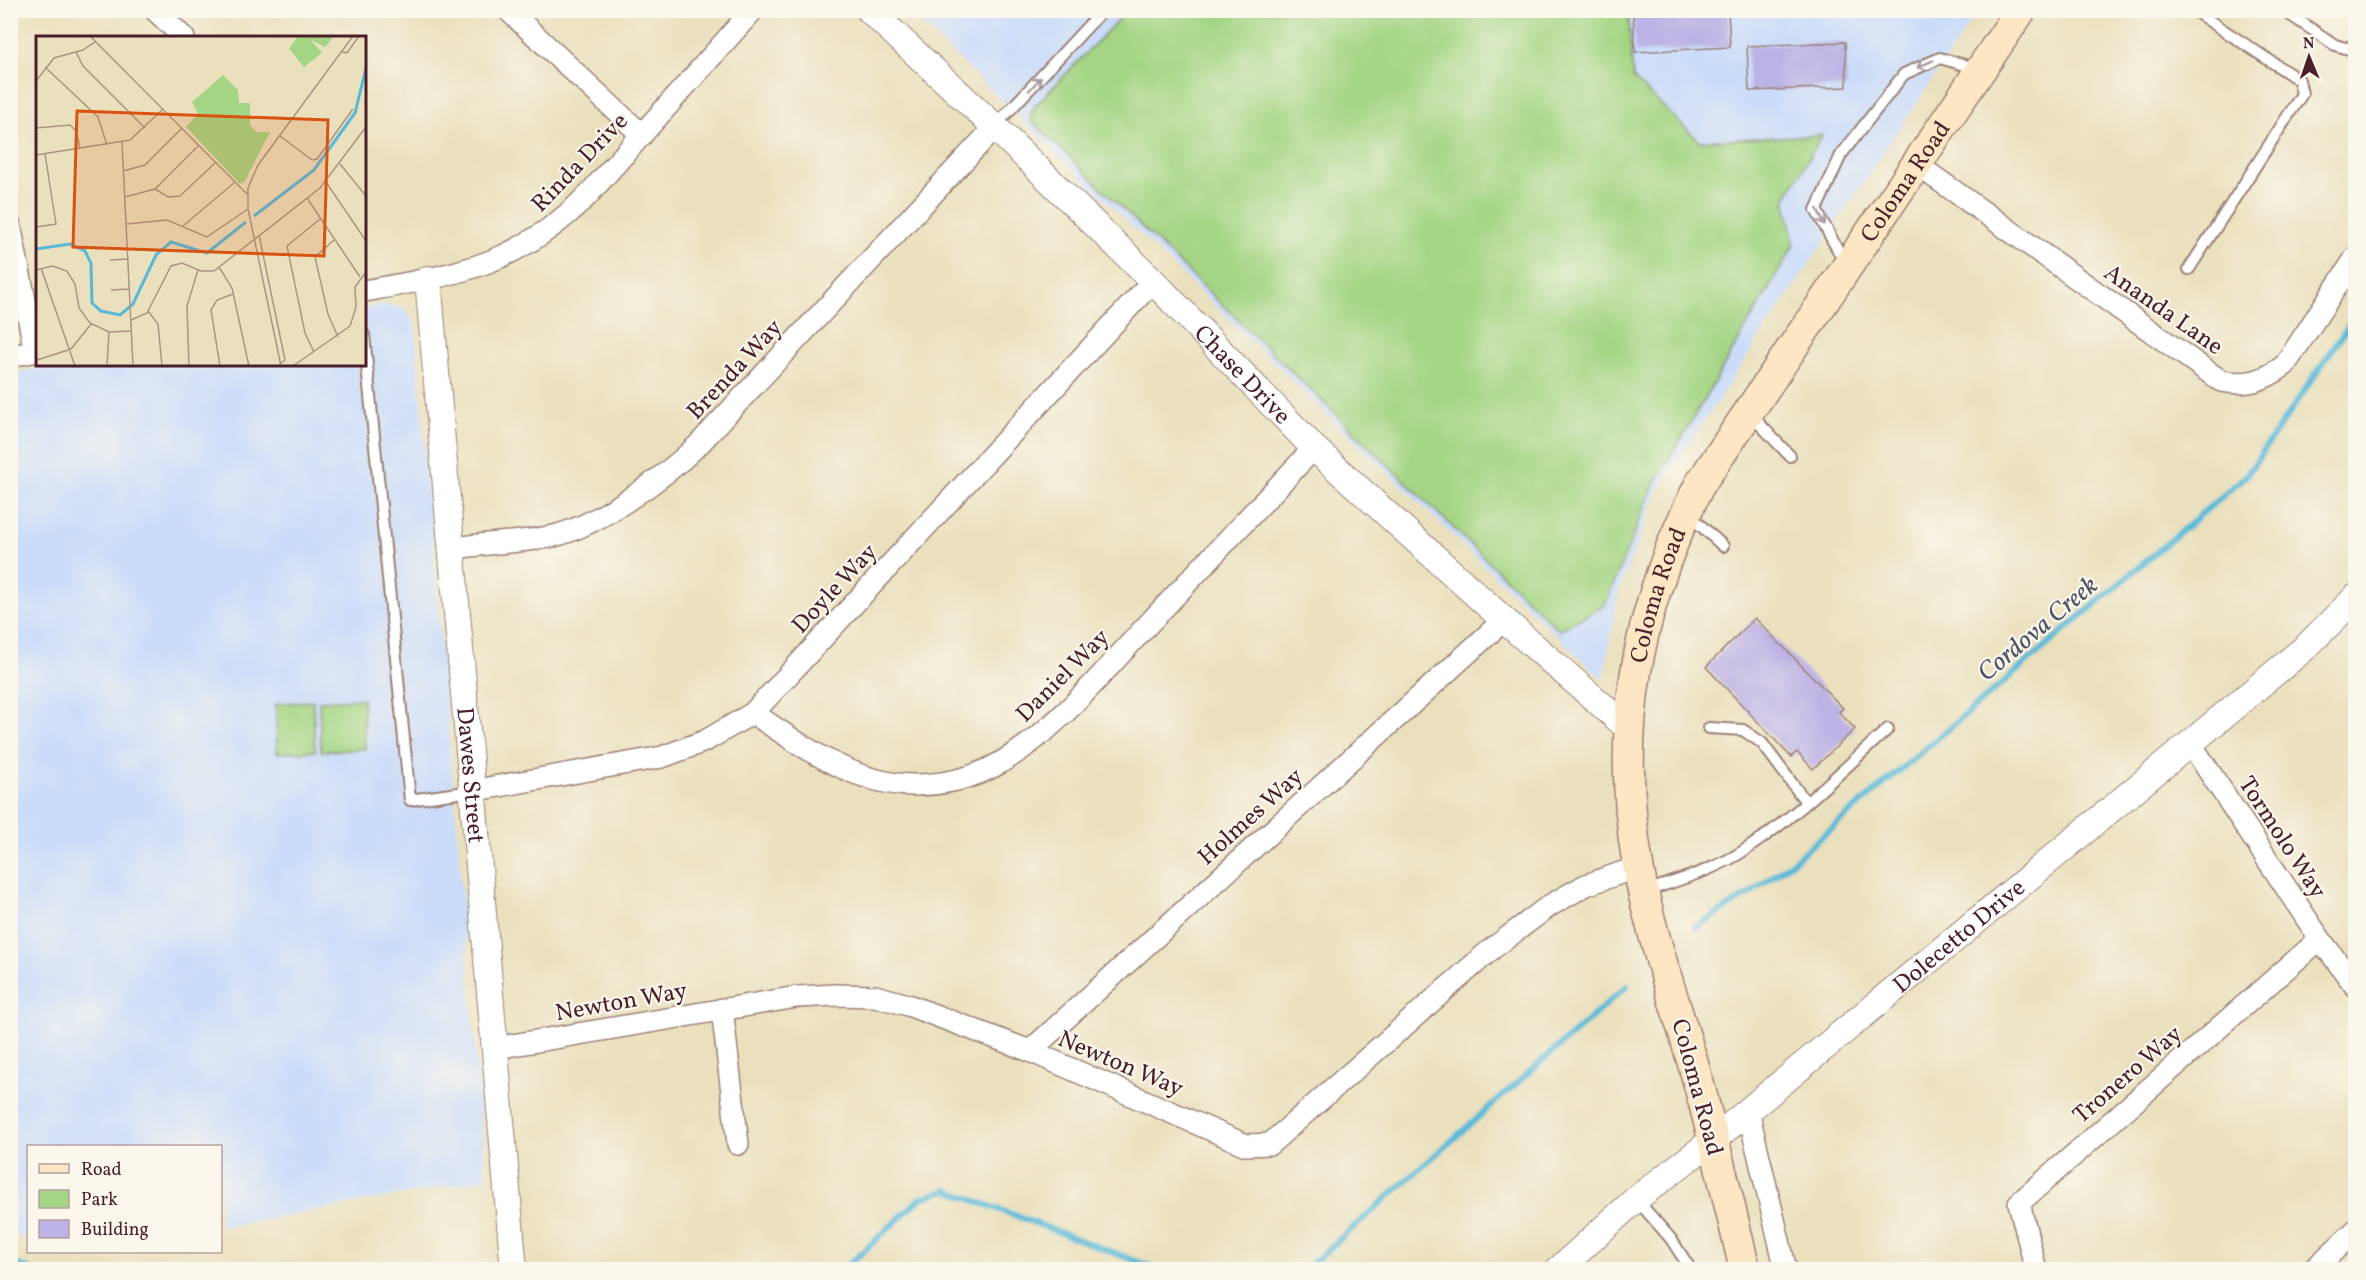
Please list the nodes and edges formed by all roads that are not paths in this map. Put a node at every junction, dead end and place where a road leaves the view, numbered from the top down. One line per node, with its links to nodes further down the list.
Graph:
1 (155, 10): 9 (street)
2 (508, 10): 13 (street)
3 (753, 10): 13 (street, Rinda Drive)
4 (869, 10): 12 (street, Chase Drive)
5 (1102, 10): 12 (lane, one-way to 5)
6 (2021, 10): 11 (main road, Coloma Road)
7 (2193, 10): 18 (lane)
8 (2283, 10): 10 (lane)
9 (182, 36)
10 (2355, 40)
11 (1981, 70): 14 (main road, Coloma Road); 17 (lane, one-way to 17)
12 (995, 127): 20 (street, Chase Drive); 30 (street, Brenda Way)
13 (642, 135): 19 (street, Rinda Drive)
14 (1916, 164): 16 (street, Ananda Lane); 17 (main road, Coloma Road)
15 (10, 225): 22 (street)
16 (2355, 257)
17 (1846, 267): 25 (main road, Coloma Road)
18 (2189, 269)
19 (428, 279): 21 (street, Rinda Drive); 30 (street, Dawes Street)
20 (1153, 281): 26 (street, Chase Drive); 33 (street, Doyle Way)
21 (366, 291)
22 (36, 351): 24 (street)
23 (366, 355): 38 (lane)
24 (10, 356)
25 (1747, 412): 27 (lane); 28 (main road, Coloma Road)
26 (1314, 448): 32 (street, Chase Drive); 33 (street, Daniel Way)
27 (1790, 456)
28 (1686, 512): 29 (lane); 34 (main road, Coloma Road)
29 (1723, 546)
30 (451, 549): 38 (street, Dawes Street)
31 (2355, 597): 37 (street, Dolecetto Drive)
32 (1504, 620): 34 (street, Chase Drive); 45 (street, Holmes Way)
33 (753, 713): 38 (street, Doyle Way)
34 (1628, 728): 40 (main road, Coloma Road)
35 (1708, 728): 39 (lane)
36 (1888, 729): 39 (lane)
37 (2191, 744): 41 (street, Tormolo Way); 46 (street, Dolecetto Drive)
38 (471, 791): 44 (street, Dawes Street)
39 (1806, 802): 40 (lane)
40 (1641, 880): 45 (street, Newton Way); 47 (main road, Coloma Road)
41 (2320, 939): 42 (street, Tormolo Way); 56 (street, Tronero Way)
42 (2355, 987)
43 (722, 1009): 44 (street, Newton Way); 45 (street, Newton Way); 48 (street)
44 (495, 1048): 51 (street, Dawes Street)
45 (1030, 1051)
46 (1748, 1111): 47 (street, Dolecetto Drive); 55 (street)
47 (1713, 1140): 49 (street, Dolecetto Drive); 54 (main road, Coloma Road)
48 (738, 1144)
49 (1636, 1199): 52 (street, Dolecetto Drive); 53 (lane)
50 (2355, 1230): 57 (street)
51 (514, 1269)
52 (1558, 1269)
53 (1691, 1269)
54 (1745, 1269)
55 (1786, 1269)
56 (2036, 1269)
57 (2313, 1269)

